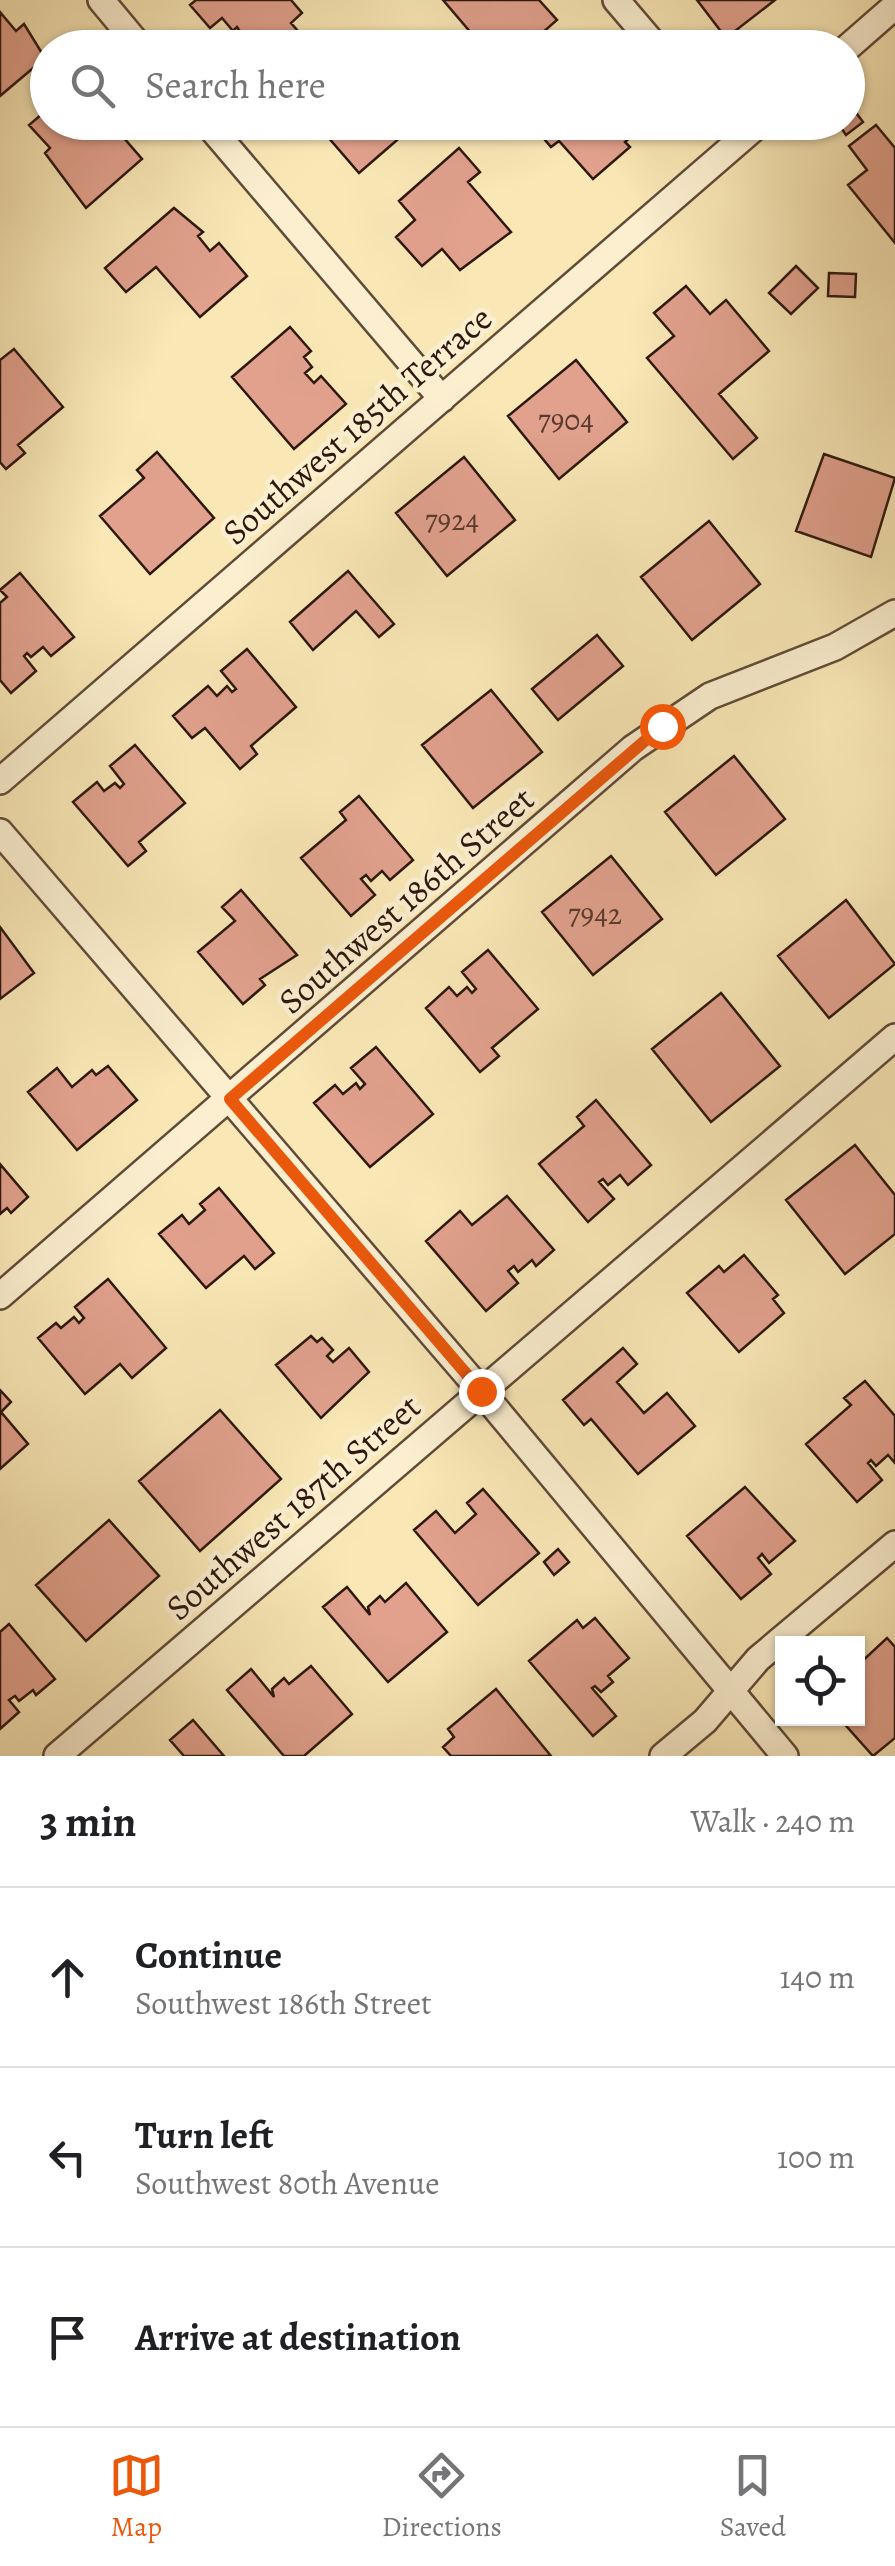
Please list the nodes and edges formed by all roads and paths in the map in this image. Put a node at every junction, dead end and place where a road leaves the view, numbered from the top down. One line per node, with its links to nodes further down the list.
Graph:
1 (101, 0): 4 (street)
2 (616, 0): 5 (street)
3 (895, 6): 6 (street)
4 (127, 30)
5 (642, 30)
6 (865, 32)
7 (221, 140): 9 (street)
8 (721, 140): 9 (street, Southwest 185th Terrace)
9 (442, 398): 11 (street, Southwest 185th Terrace)
10 (895, 613): 14 (street, Southwest 186th Street)
11 (0, 781)
12 (0, 832): 14 (street)
13 (895, 1038): 16 (street, Southwest 187th Street)
14 (230, 1099): 15 (street, Southwest 186th Street); 16 (street)
15 (0, 1296)
16 (481, 1391): 18 (street); 19 (street, Southwest 187th Street)
17 (895, 1544): 18 (street)
18 (731, 1691): 20 (street); 21 (street)
19 (56, 1756)
20 (664, 1756)
21 (785, 1756)

